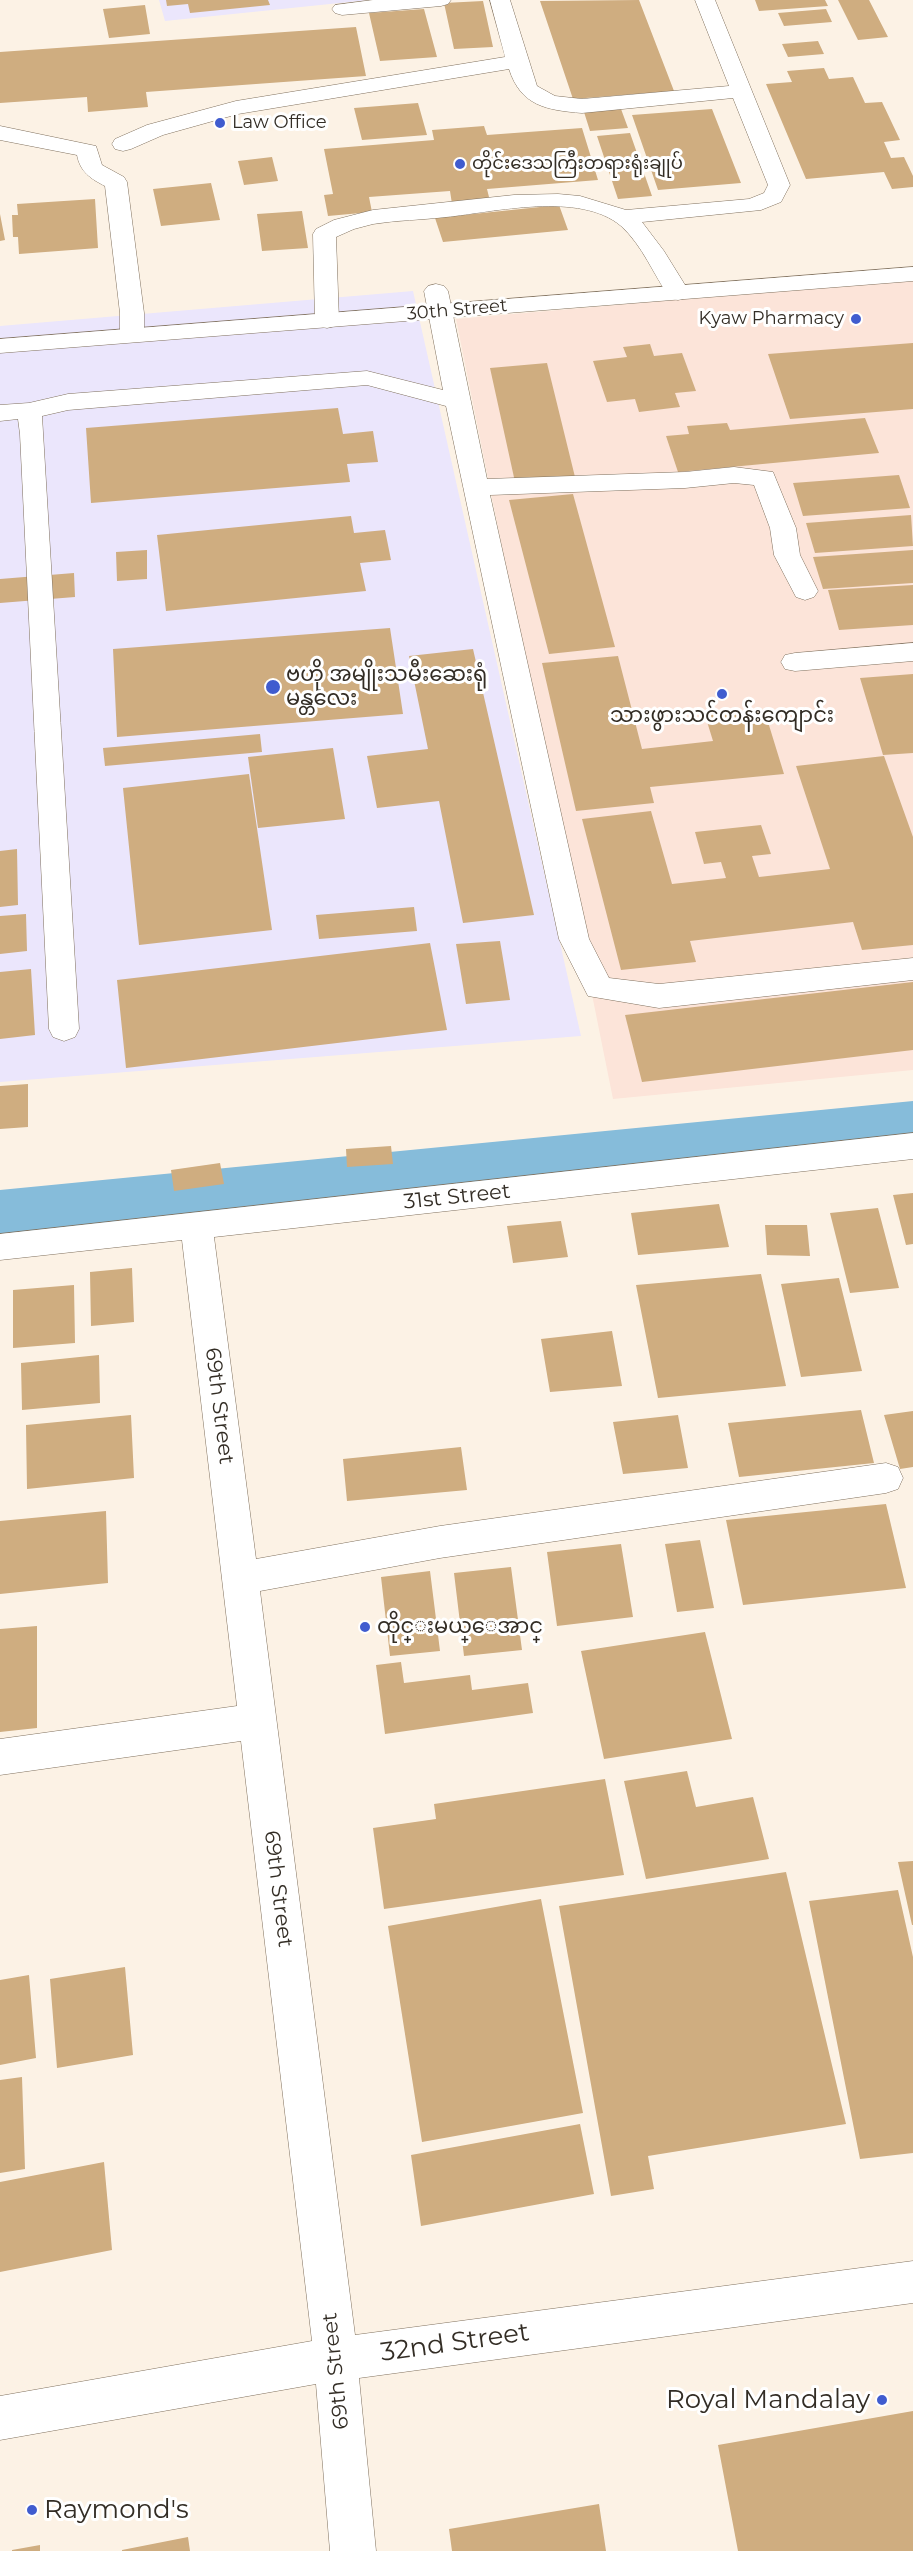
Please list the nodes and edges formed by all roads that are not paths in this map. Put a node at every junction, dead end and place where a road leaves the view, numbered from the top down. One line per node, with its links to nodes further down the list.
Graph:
1 (441, 0): 4 (street)
2 (500, 0): 5 (street)
3 (705, 0): 6 (street)
4 (342, 9)
5 (518, 61): 6 (street); 8 (street)
6 (740, 91): 11 (street)
7 (0, 133): 9 (street)
8 (123, 144): 9 (street); 10 (street)
9 (88, 151): 10 (street)
10 (116, 182): 19 (street)
11 (623, 217): 15 (street); 18 (street)
12 (913, 253): 13 (street, 30th Street)
13 (809, 272): 14 (street, 30th Street); 15 (street, 30th Street)
14 (913, 274)
15 (673, 283): 16 (street, 30th Street)
16 (437, 301): 18 (street, 30th Street); 22 (street)
17 (258, 303): 18 (street, 30th Street)
18 (327, 309): 19 (street, 30th Street)
19 (126, 318): 20 (street, 30th Street); 21 (street, 30th Street)
20 (0, 324)
21 (0, 346)
22 (457, 401): 23 (street); 25 (street)
23 (29, 411): 24 (street); 30 (street)
24 (0, 413)
25 (477, 487): 26 (street); 29 (street)
26 (805, 591)
27 (913, 652): 28 (street)
28 (795, 662)
29 (913, 969)
30 (64, 1029)
31 (913, 1146): 32 (street, 31st Street)
32 (197, 1227): 33 (street, 31st Street); 35 (street, 69th Street)
33 (0, 1247)
34 (885, 1478): 35 (street)
35 (240, 1578): 36 (street, 69th Street)
36 (257, 1721): 37 (street); 39 (street, 69th Street)
37 (0, 1756)
38 (913, 2282): 39 (street, 32nd Street)
39 (336, 2359): 40 (street, 32nd Street); 41 (street, 69th Street)
40 (0, 2418)
41 (354, 2551)

